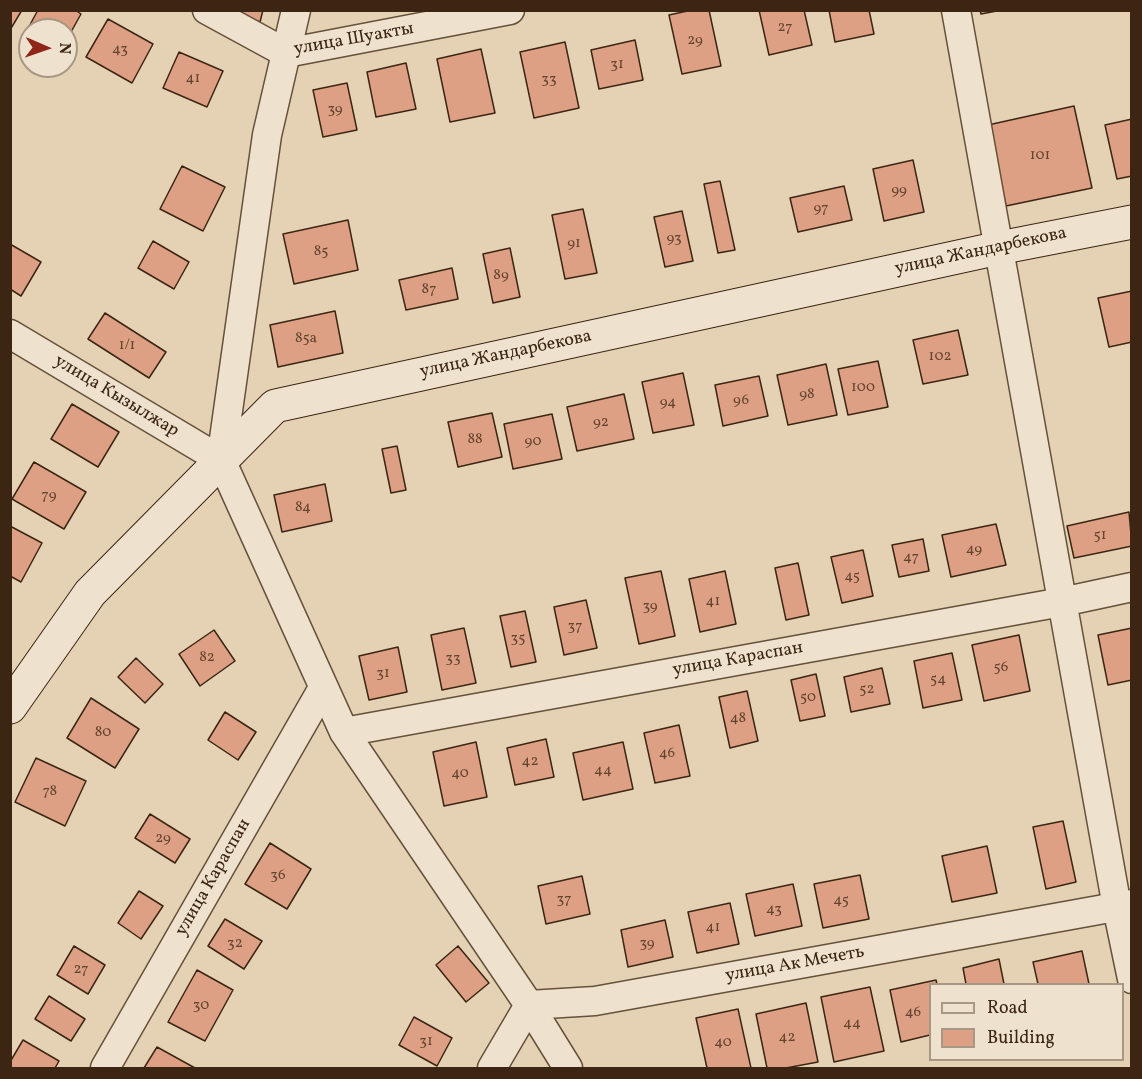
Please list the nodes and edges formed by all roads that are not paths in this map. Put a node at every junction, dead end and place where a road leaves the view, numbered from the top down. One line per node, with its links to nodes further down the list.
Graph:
1 (207, 10): 5 (street, улица Шуакты)
2 (296, 10): 5 (street)
3 (510, 10): 5 (street, улица Шуакты)
4 (957, 10): 7 (street)
5 (286, 53): 9 (street)
6 (1131, 222): 7 (street, улица Жандарбекова)
7 (999, 248): 9 (street, улица Жандарбекова); 11 (street)
8 (10, 334): 9 (street, улица Кызылжар)
9 (221, 460): 12 (street); 13 (street, улица Жандарбекова)
10 (1131, 587): 11 (street, улица Караспан)
11 (1062, 602): 14 (street, улица Караспан); 15 (street)
12 (323, 688): 14 (street); 18 (street, улица Караспан)
13 (13, 700)
14 (344, 732): 17 (street)
15 (1124, 906): 16 (street); 17 (street, улица Ак Мечеть)
16 (1131, 979)
17 (529, 1005): 19 (street); 20 (street)
18 (105, 1068)
19 (492, 1068)
20 (568, 1068)

